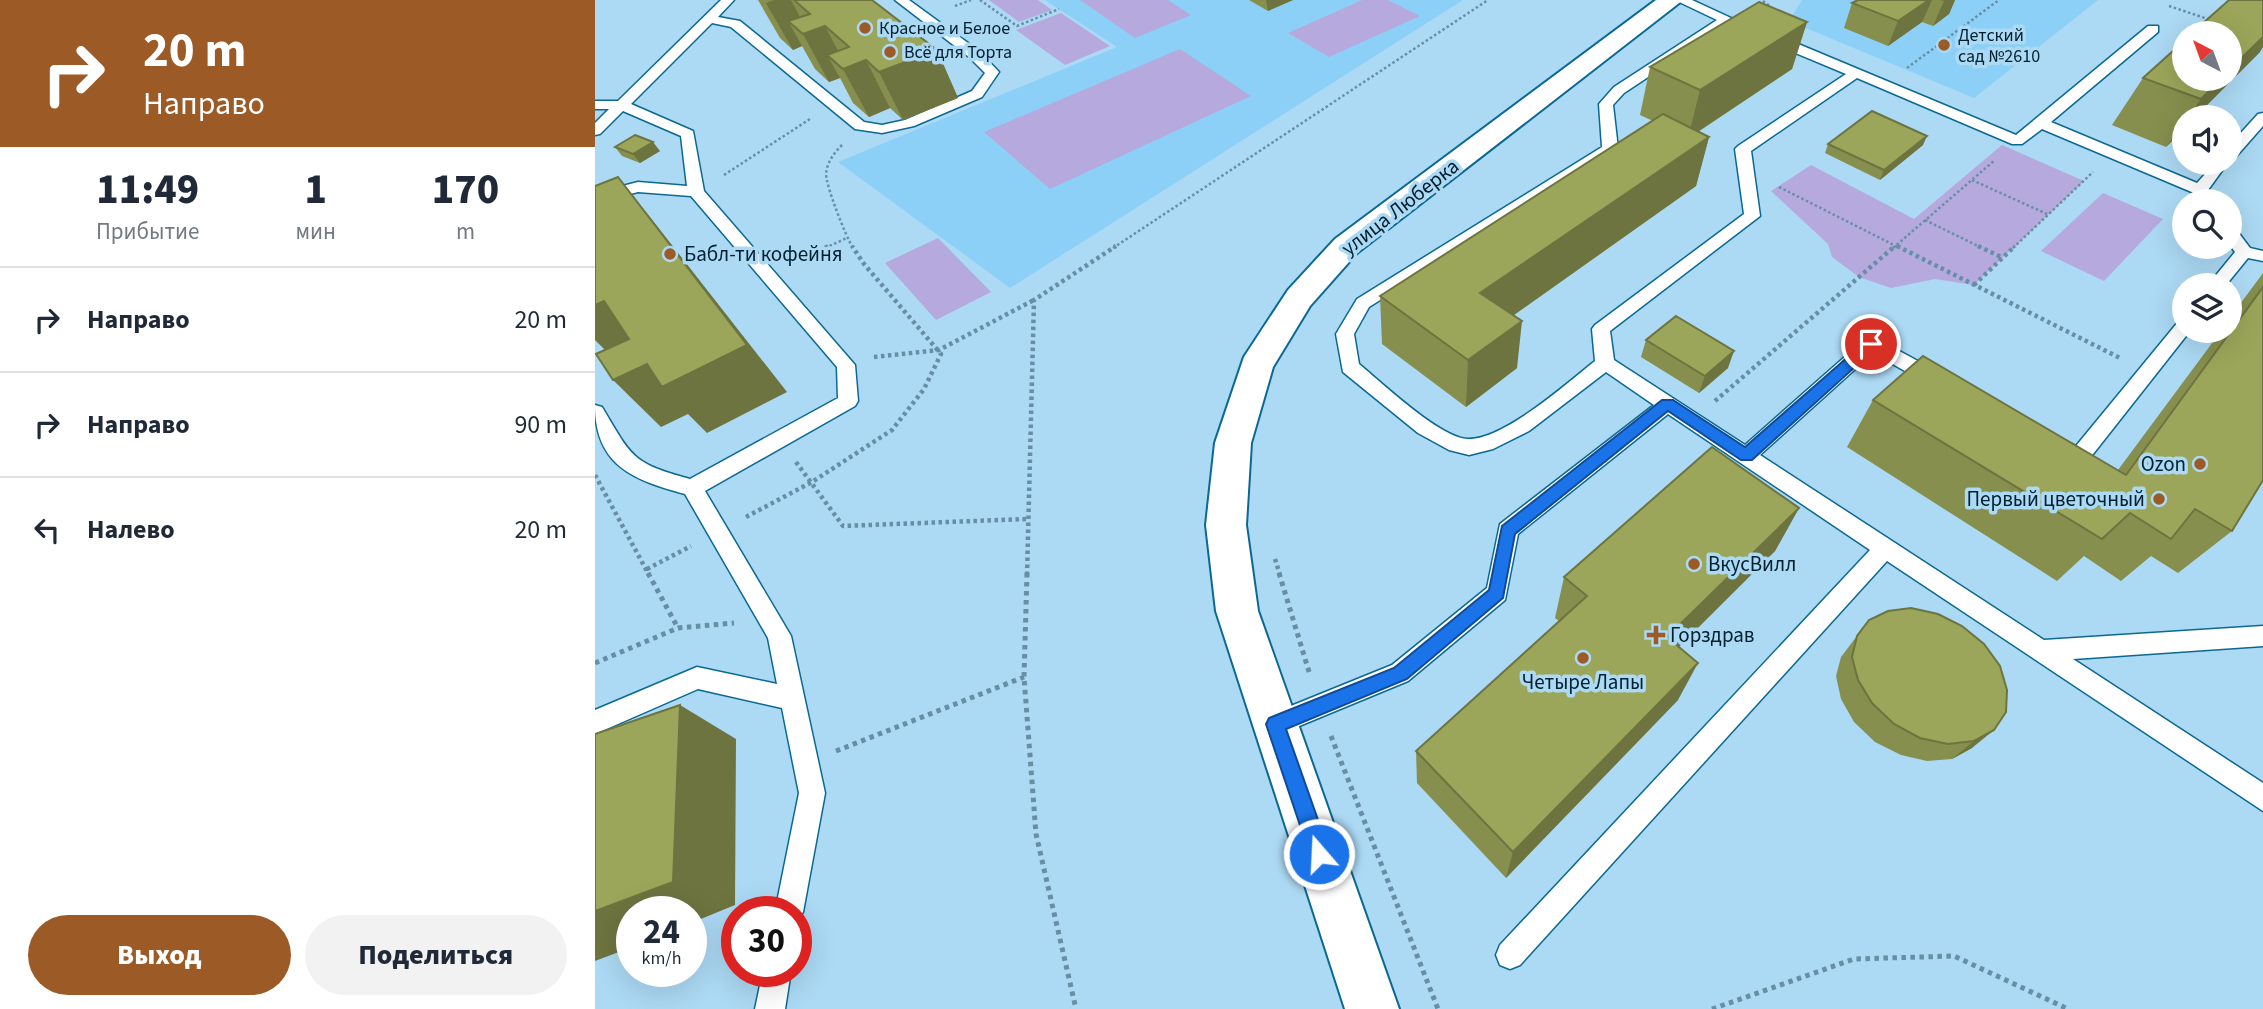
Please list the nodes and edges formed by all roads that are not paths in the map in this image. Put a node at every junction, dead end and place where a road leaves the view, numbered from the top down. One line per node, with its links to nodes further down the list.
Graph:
1 (728, 0): 5 (lane)
2 (901, 0): 5 (lane)
3 (1671, 0): 35 (street, улица Люберка)
4 (1681, 0): 6 (lane)
5 (709, 19): 10 (lane)
6 (1727, 19): 8 (lane); 23 (lane)
7 (2153, 29): 12 (lane)
8 (1856, 74): 12 (lane); 23 (lane)
9 (595, 105): 10 (lane)
10 (621, 105): 13 (lane); 16 (lane)
11 (2263, 117): 14 (lane)
12 (2041, 123): 15 (lane)
13 (595, 131)
14 (2242, 141)
15 (2187, 189)
16 (696, 192): 17 (lane); 29 (lane)
17 (595, 198)
18 (2242, 249): 19 (lane)
19 (2244, 252): 20 (lane); 21 (lane)
20 (2263, 256)
21 (2227, 273)
22 (2172, 341): 27 (lane)
23 (1605, 362): 25 (lane)
24 (1957, 390): 28 (lane)
25 (1668, 404): 28 (lane); 35 (lane)
26 (595, 412): 29 (lane)
27 (2043, 437)
28 (1746, 456): 30 (lane)
29 (692, 488): 33 (lane)
30 (1885, 548): 32 (lane); 38 (lane)
31 (2263, 636): 32 (lane)
32 (2041, 651): 36 (lane)
33 (792, 699): 34 (lane); 37 (lane)
34 (595, 722)
35 (1275, 724): 41 (street, улица Люберка)
36 (2263, 798)
37 (792, 896)
38 (1510, 956)
39 (774, 987): 40 (lane)
40 (769, 1009)
41 (1372, 1009)

